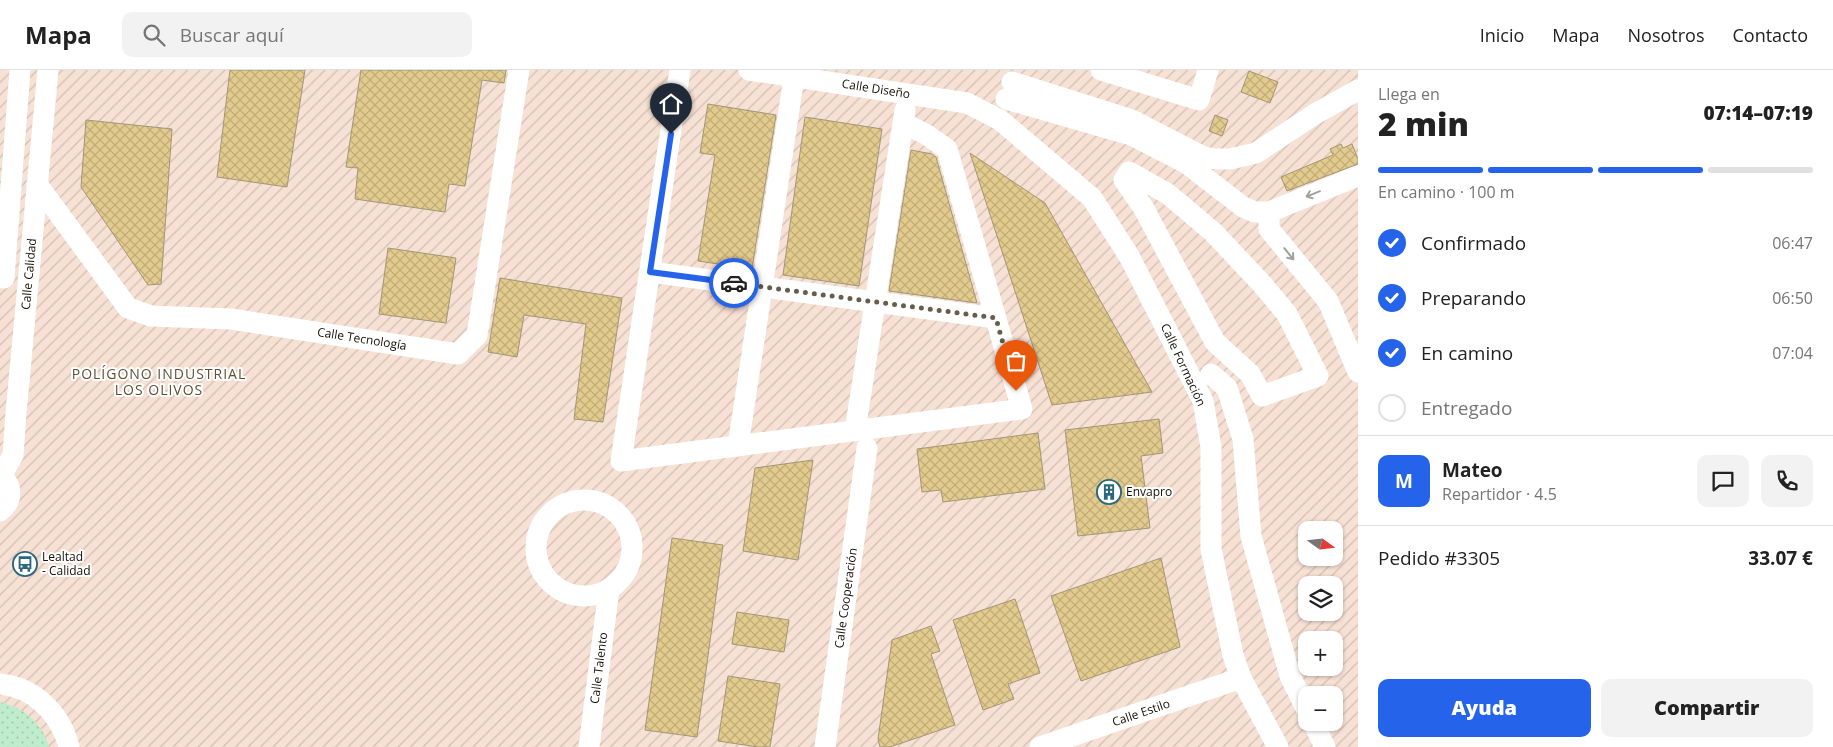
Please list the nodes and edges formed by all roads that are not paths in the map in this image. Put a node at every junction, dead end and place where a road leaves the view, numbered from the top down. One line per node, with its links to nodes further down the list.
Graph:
1 (20, 70): 14 (street)
2 (48, 70): 15 (street, Calle Calidad)
3 (518, 70): 17 (street, Calle Tecnología)
4 (680, 70): 19 (street)
5 (749, 70): 8 (street, Calle Diseño)
6 (1101, 70): 7 (street)
7 (1208, 70)
8 (794, 77): 11 (street, Calle Diseño); 21 (street)
9 (1011, 84): 10 (street); 12 (street); 18 (street)
10 (1358, 90)
11 (907, 94): 12 (street, Calle Diseño); 13 (street, Calle Cooperación)
12 (1000, 120): 26 (street, Calle Formación)
13 (904, 123): 22 (street, Calle Cooperación); 23 (street)
14 (7, 129): 15 (street); 20 (street)
15 (42, 133): 17 (street, Calle Calidad)
16 (1358, 176): 18 (street, one-way to 18)
17 (37, 184): 29 (street, Calle Calidad)
18 (1269, 212): 25 (street, one-way to 25)
19 (650, 272): 21 (street); 28 (street)
20 (0, 277)
21 (763, 286): 22 (street); 28 (street)
22 (876, 302): 23 (street); 27 (street, Calle Cooperación)
23 (996, 318): 27 (street)
24 (1227, 352): 24 (street); 26 (street)
25 (1358, 372)
26 (1202, 378): 32 (street, Calle Formación); 34 (street)
27 (861, 440): 28 (street); 38 (street, Calle Cooperación)
28 (738, 446)
29 (1, 475): 30 (street)
30 (0, 512)
31 (609, 589): 31 (street); 37 (street, Calle Talento)
32 (1241, 678): 39 (street, Calle Estilo); 40 (street, Calle Formación)
33 (0, 684): 36 (street)
34 (1298, 692)
35 (1317, 731): 41 (street)
36 (68, 747)
37 (589, 747)
38 (825, 747)
39 (1040, 747)
40 (1278, 747)
41 (1325, 747)

